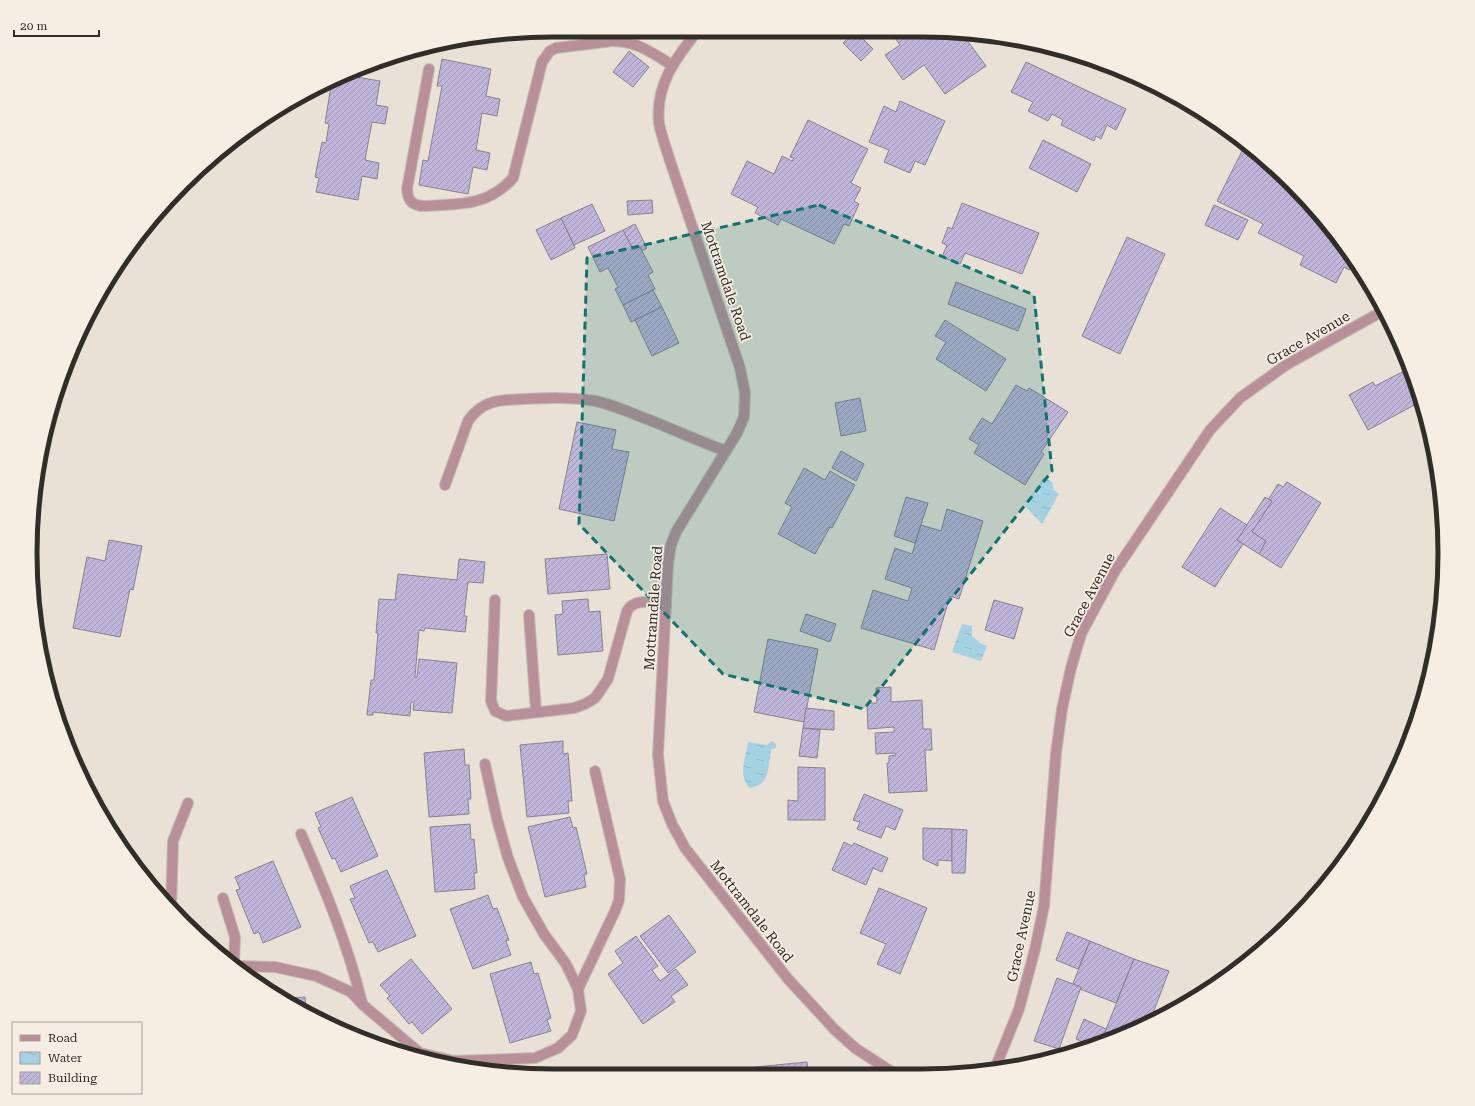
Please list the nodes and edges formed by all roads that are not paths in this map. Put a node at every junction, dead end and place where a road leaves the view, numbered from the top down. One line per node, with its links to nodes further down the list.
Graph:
1 (693, 37): 2 (street, Mottramdale Road)
2 (672, 65): 3 (street); 5 (street, Mottramdale Road)
3 (429, 69)
4 (1379, 313): 23 (street, Grace Avenue)
5 (726, 451): 6 (street); 8 (street, Mottramdale Road)
6 (445, 485)
7 (494, 600): 10 (street)
8 (666, 605): 10 (street); 24 (street, Mottramdale Road)
9 (529, 615): 10 (street)
10 (536, 712)
11 (486, 764): 19 (street)
12 (595, 771): 19 (street)
13 (188, 803): 16 (street)
14 (301, 834): 20 (street)
15 (223, 898): 17 (street)
16 (171, 900)
17 (234, 958)
18 (245, 966): 20 (street)
19 (578, 989): 22 (street)
20 (363, 1005): 21 (street)
21 (417, 1050)
22 (462, 1061)
23 (997, 1064)
24 (887, 1069)

